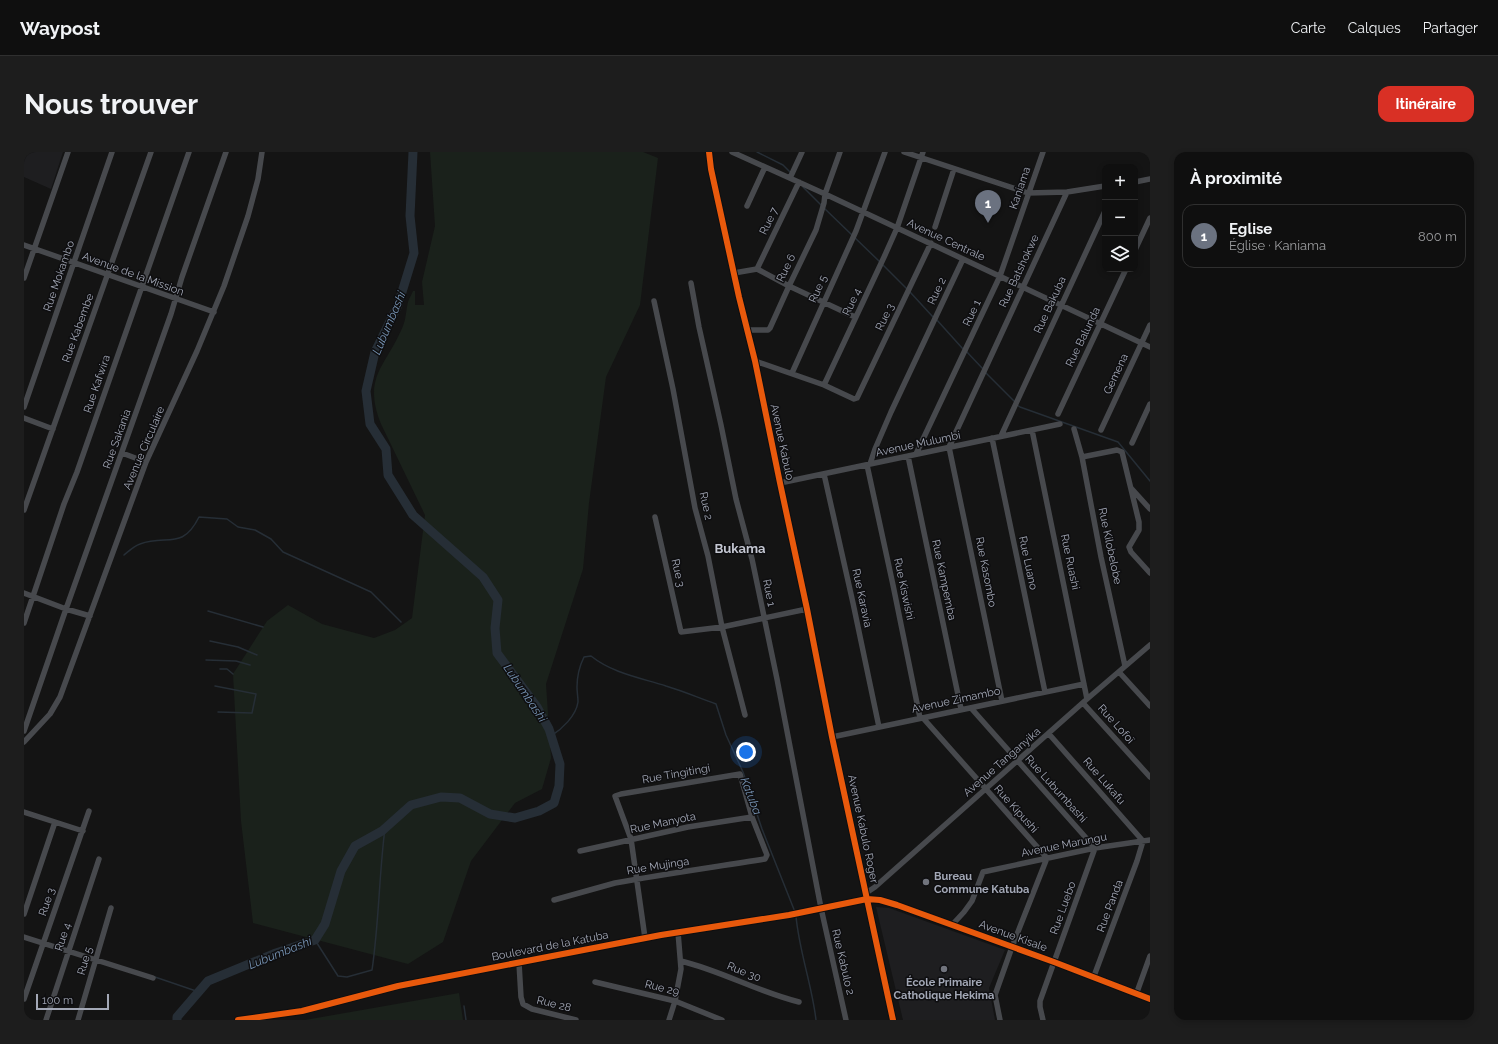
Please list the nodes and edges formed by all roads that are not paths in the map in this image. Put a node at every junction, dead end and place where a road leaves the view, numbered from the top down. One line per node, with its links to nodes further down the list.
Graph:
1 (68, 152): 35 (street)
2 (112, 152): 37 (street, Rue Mokambo)
3 (151, 152): 41 (street, Rue Kabembe)
4 (189, 152): 46 (street, Rue Kafwira)
5 (226, 152): 48 (street, Rue Sakania)
6 (255, 152): 14 (street)
7 (709, 152): 40 (street, Avenue Kabulo)
8 (732, 152): 16 (street, Avenue Centrale)
9 (802, 152): 18 (street)
10 (840, 152): 24 (street, Rue 6)
11 (885, 152): 27 (street, Rue 5)
12 (904, 152): 15 (street)
13 (1043, 152): 25 (street, Kaniama)
14 (262, 153): 52 (street, Avenue Circulaire)
15 (923, 155): 17 (street); 31 (street, Rue 4)
16 (765, 167): 18 (street, Avenue Centrale); 26 (street)
17 (954, 168): 25 (street); 30 (street)
18 (790, 178): 21 (street, Avenue Centrale)
19 (1150, 179): 20 (street)
20 (1138, 181)
21 (799, 182): 24 (street, Avenue Centrale); 38 (street, Rue 7)
22 (1102, 186): 23 (street)
23 (1067, 192): 25 (street); 47 (street, Rue Batshokwe)
24 (825, 194): 27 (street, Avenue Centrale); 45 (street, Rue 6)
25 (1028, 194): 42 (street, Kaniama)
26 (747, 206)
27 (864, 212): 31 (street, Avenue Centrale); 50 (street, Rue 5)
28 (1102, 217): 51 (street, Rue Bakuba)
29 (1150, 218): 33 (street)
30 (935, 227)
31 (897, 228): 32 (street, Avenue Centrale); 53 (street, Rue 4)
32 (931, 243): 36 (street, Avenue Centrale); 61 (street, Rue 3)
33 (1138, 244)
34 (24, 245): 35 (street, Avenue de la Mission)
35 (34, 248): 37 (street, Avenue de la Mission); 43 (street)
36 (963, 259): 42 (street, Avenue Centrale); 80 (street, Rue 2)
37 (74, 263): 41 (street, Avenue de la Mission); 63 (street, Rue Mokambo)
38 (757, 269): 40 (street); 45 (street)
39 (1125, 272): 54 (street, Rue Balunda)
40 (734, 273): 56 (street, Avenue Kabulo)
41 (107, 275): 46 (street, Avenue de la Mission); 67 (street, Rue Kabembe)
42 (1000, 276): 47 (street, Avenue Centrale); 76 (street, Rue 1)
43 (24, 278)
44 (691, 283): 93 (street, Rue 1)
45 (789, 286): 50 (street); 56 (street, Rue 6)
46 (141, 287): 48 (street, Avenue de la Mission); 89 (street, Rue Kafwira)
47 (1023, 287): 51 (street, Avenue Centrale); 74 (street, Rue Batshokwe)
48 (176, 300): 52 (street, Avenue de la Mission); 75 (street, Rue Sakania)
49 (654, 301): 95 (street, Rue 2)
50 (823, 302): 53 (street); 60 (street, Rue 5)
51 (1061, 305): 54 (street, Avenue Centrale); 71 (street, Rue Bakuba)
52 (214, 312): 79 (street, Avenue Circulaire)
53 (855, 317): 61 (street, Rue 4)
54 (1101, 324): 57 (street, Avenue Centrale); 64 (street, Rue Balunda)
55 (1150, 325): 57 (street, Gemena)
56 (747, 330): 59 (street, Avenue Kabulo)
57 (1142, 343): 58 (street, Avenue Centrale); 70 (street, Gemena)
58 (1150, 347)
59 (755, 361): 60 (street); 82 (street, Avenue Kabulo)
60 (792, 373): 61 (street)
61 (824, 385)
62 (1150, 404): 73 (street)
63 (24, 407)
64 (1058, 414)
65 (24, 418): 67 (street)
66 (1060, 424): 69 (street, Avenue Mulumbi)
67 (53, 428): 85 (street, Rue Kabembe)
68 (1074, 429): 78 (street, Rue Kilobelobe)
69 (1032, 430): 71 (street, Avenue Mulumbi); 99 (street, Rue Ruashi)
70 (1101, 430)
71 (1001, 436): 72 (street, Avenue Mulumbi)
72 (992, 438): 74 (street, Avenue Mulumbi); 100 (street, Rue Luano)
73 (1132, 443)
74 (950, 447): 76 (street, Avenue Mulumbi); 101 (street, Rue Kasombo)
75 (122, 453): 79 (street); 90 (street, Rue Sakania)
76 (916, 454): 77 (street, Avenue Mulumbi)
77 (908, 456): 80 (street, Avenue Mulumbi); 105 (street, Rue Kampemba)
78 (1082, 457): 83 (street); 97 (street, Rue Kilobelobe)
79 (146, 462): 92 (street, Avenue Circulaire)
80 (868, 464): 81 (street, Avenue Mulumbi); 107 (street, Rue Kiswishi)
81 (824, 474): 82 (street, Avenue Mulumbi); 108 (street, Rue Karavia)
82 (780, 483): 91 (street, Avenue Kabulo)
83 (1131, 488): 84 (street); 87 (street)
84 (1150, 509)
85 (24, 510)
86 (655, 517): 95 (street, Rue 3)
87 (1150, 573)
88 (24, 592): 89 (street)
89 (33, 596): 90 (street); 94 (street, Rue Kafwira)
90 (66, 609): 92 (street); 109 (street, Rue Sakania)
91 (807, 609): 93 (street); 111 (street, Avenue Kabulo)
92 (90, 616): 112 (street, Avenue Circulaire)
93 (764, 618): 95 (street); 132 (street, Rue 1)
94 (24, 623)
95 (722, 627): 106 (street, Rue 2)
96 (1150, 645): 97 (street, Avenue Tanganyika)
97 (1125, 666): 98 (street, Avenue Tanganyika)
98 (1119, 672): 102 (street, Avenue Tanganyika); 103 (street)
99 (1084, 684): 100 (street, Avenue Zimambo); 102 (street, Rue Ruashi)
100 (1045, 692): 101 (street, Avenue Zimambo)
101 (1002, 701): 104 (street, Avenue Zimambo)
102 (1085, 701): 110 (street, Avenue Tanganyika); 114 (street, Rue Lofoï)
103 (1150, 706)
104 (971, 708): 105 (street, Avenue Zimambo); 113 (street, Rue Lubumbashi)
105 (961, 709): 107 (street, Avenue Zimambo)
106 (745, 715)
107 (922, 718): 108 (street, Avenue Zimambo); 115 (street, Rue Kipushi)
108 (879, 728): 111 (street, Avenue Zimambo)
109 (24, 731)
110 (1049, 734): 113 (street, Avenue Tanganyika); 123 (street, Rue Lukafu)
111 (832, 737): 129 (street, Avenue Kabulo Roger)
112 (24, 742)
113 (1018, 761): 115 (street, Avenue Tanganyika); 124 (street, Rue Lubumbashi)
114 (1150, 777)
115 (986, 790): 126 (street, Rue Kipushi); 129 (street, Avenue Tanganyika)
116 (89, 811): 120 (street, Rue 3)
117 (24, 812): 119 (street)
118 (752, 817): 121 (street, Rue Manyota); 121 (street, Rue Tingitingi); 128 (street, Rue Mujinga)
119 (55, 822): 120 (street); 133 (street)
120 (83, 831): 138 (street, Rue 3)
121 (632, 840): 125 (street, Rue Manyota); 128 (street)
122 (1150, 840): 123 (street, Avenue Marungu)
123 (1143, 841): 124 (street, Avenue Marungu); 146 (street, Rue Panda)
124 (1095, 848): 126 (street, Avenue Marungu); 144 (street, Rue Luebo)
125 (580, 851)
126 (1047, 858): 134 (street, Avenue Marungu); 139 (street)
127 (99, 859): 140 (street, Rue 4)
128 (638, 880): 130 (street, Rue Mujinga); 137 (street)
129 (867, 896): 132 (street, Boulevard de la Katuba); 134 (street, Avenue Kisale); 161 (street, Avenue Kabulo Roger)
130 (554, 900)
131 (111, 908): 142 (street, Rue 5)
132 (821, 908): 135 (street, Boulevard de la Katuba); 160 (street, Rue Kabulo 2)
133 (24, 914)
134 (952, 925): 139 (street, Avenue Kisale)
135 (678, 932): 137 (street, Boulevard de la Katuba); 143 (street)
136 (24, 937): 138 (street)
137 (646, 938): 145 (street, Boulevard de la Katuba)
138 (43, 944): 140 (street); 150 (street, Rue 3)
139 (1012, 946): 144 (street, Avenue Kisale); 162 (street)
140 (69, 952): 142 (street); 154 (street, Rue 4)
141 (1150, 956): 149 (street)
142 (97, 960): 147 (street); 155 (street, Rue 5)
143 (681, 961): 152 (street); 153 (street, Rue 30)
144 (1054, 962): 146 (street, Avenue Kisale); 163 (street, Rue Luebo)
145 (519, 963): 156 (street, Boulevard de la Katuba); 157 (street, Rue 28)
146 (1094, 976): 149 (street, Avenue Kisale)
147 (153, 978)
148 (595, 982): 152 (street, Rue 29)
149 (1137, 992): 151 (street, Avenue Kisale)
150 (24, 999)
151 (1150, 999)
152 (675, 1001): 158 (street); 159 (street, Rue 29)
153 (799, 1002)
154 (46, 1020)
155 (78, 1020)
156 (238, 1020)
157 (576, 1020)
158 (669, 1020)
159 (722, 1020)
160 (846, 1020)
161 (893, 1020)
162 (1000, 1020)
163 (1042, 1020)

